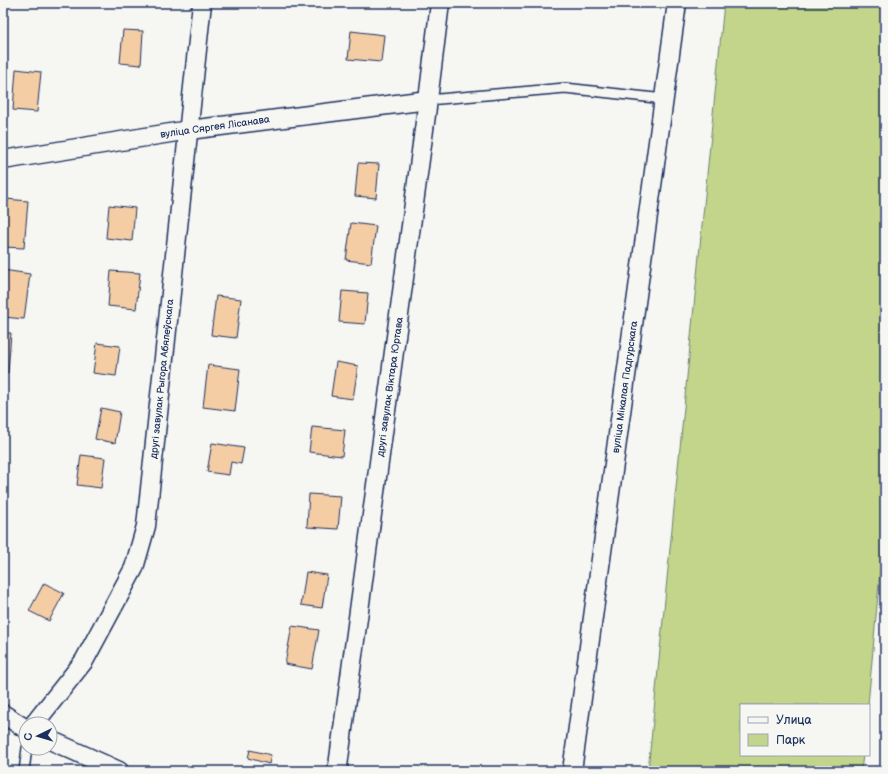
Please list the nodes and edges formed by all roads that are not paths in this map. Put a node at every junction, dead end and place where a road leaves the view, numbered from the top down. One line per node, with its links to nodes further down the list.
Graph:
1 (202, 3): 6 (street, другі завулак Рыгора Абялеўскага)
2 (440, 3): 5 (street, другі завулак Віктара Юртава)
3 (677, 3): 4 (street, вуліца Мікалая Падгурскага)
4 (664, 99): 5 (lane); 16 (street, вуліца Мікалая Падгурскага)
5 (428, 100): 6 (street, вуліца Сяргея Лісанава); 15 (street, другі завулак Віктара Юртава)
6 (189, 130): 7 (street, вуліца Сяргея Лісанава); 9 (street, другі завулак Рыгора Абялеўскага)
7 (3, 160)
8 (3, 714): 10 (street)
9 (40, 716)
10 (18, 724)
11 (58, 744): 14 (street)
12 (26, 756): 13 (lane)
13 (24, 771)
14 (119, 771)
15 (336, 771)
16 (572, 771)

